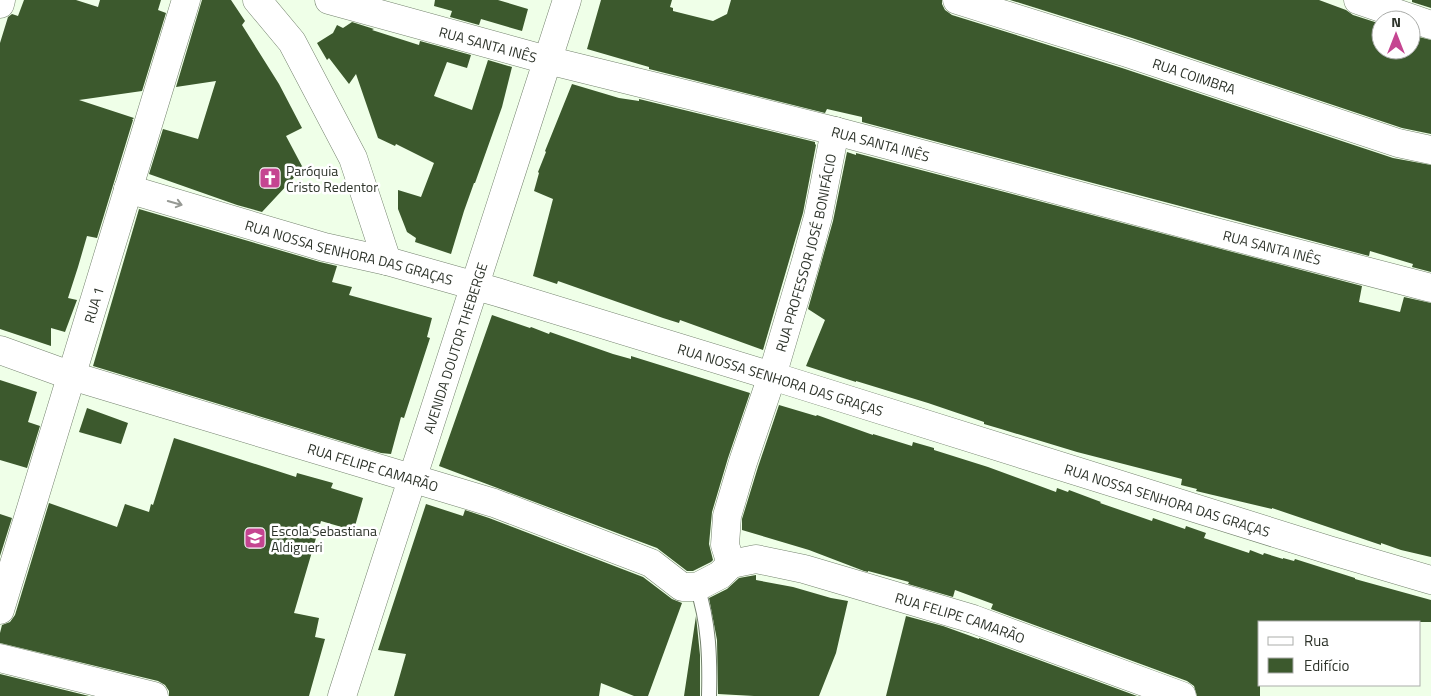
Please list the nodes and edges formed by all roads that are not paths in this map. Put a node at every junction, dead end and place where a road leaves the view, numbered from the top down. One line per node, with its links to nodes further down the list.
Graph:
1 (1, 0): 8 (street)
2 (186, 0): 13 (street, RUA 1)
3 (257, 0): 14 (street)
4 (329, 0): 10 (street, RUA SANTA INÊS)
5 (567, 0): 10 (street, AVENIDA DOUTOR THEBERGE)
6 (958, 0): 12 (street, RUA COIMBRA)
7 (1358, 0): 9 (street)
8 (0, 4)
9 (1431, 25)
10 (547, 60): 11 (street, RUA SANTA INÊS); 15 (street, AVENIDA DOUTOR THEBERGE)
11 (835, 131): 16 (street, RUA SANTA INÊS); 19 (street, RUA PROFESSOR JOSÉ BONIFÁCIO)
12 (1431, 150)
13 (128, 189): 14 (street, RUA NOSSA SENHORA DAS GRAÇAS, one-way to 14); 18 (street, RUA 1)
14 (387, 261): 15 (street, RUA NOSSA SENHORA DAS GRAÇAS)
15 (474, 285): 19 (street, RUA NOSSA SENHORA DAS GRAÇAS); 20 (street, AVENIDA DOUTOR THEBERGE)
16 (1431, 288)
17 (0, 350): 18 (street, RUA FELIPE CAMARÃO)
18 (72, 376): 20 (street, RUA FELIPE CAMARÃO); 24 (street, RUA 1)
19 (772, 376): 21 (street, RUA PROFESSOR JOSÉ BONIFÁCIO); 22 (street, RUA NOSSA SENHORA DAS GRAÇAS)
20 (413, 478): 23 (street, RUA FELIPE CAMARÃO); 27 (street, AVENIDA DOUTOR THEBERGE)
21 (728, 554): 23 (street, RUA FELIPE CAMARÃO); 29 (street, RUA FELIPE CAMARÃO)
22 (1431, 580)
23 (697, 587): 28 (lane)
24 (0, 610)
25 (0, 658): 26 (street)
26 (154, 696)
27 (342, 696)
28 (709, 696)
29 (1182, 696)

